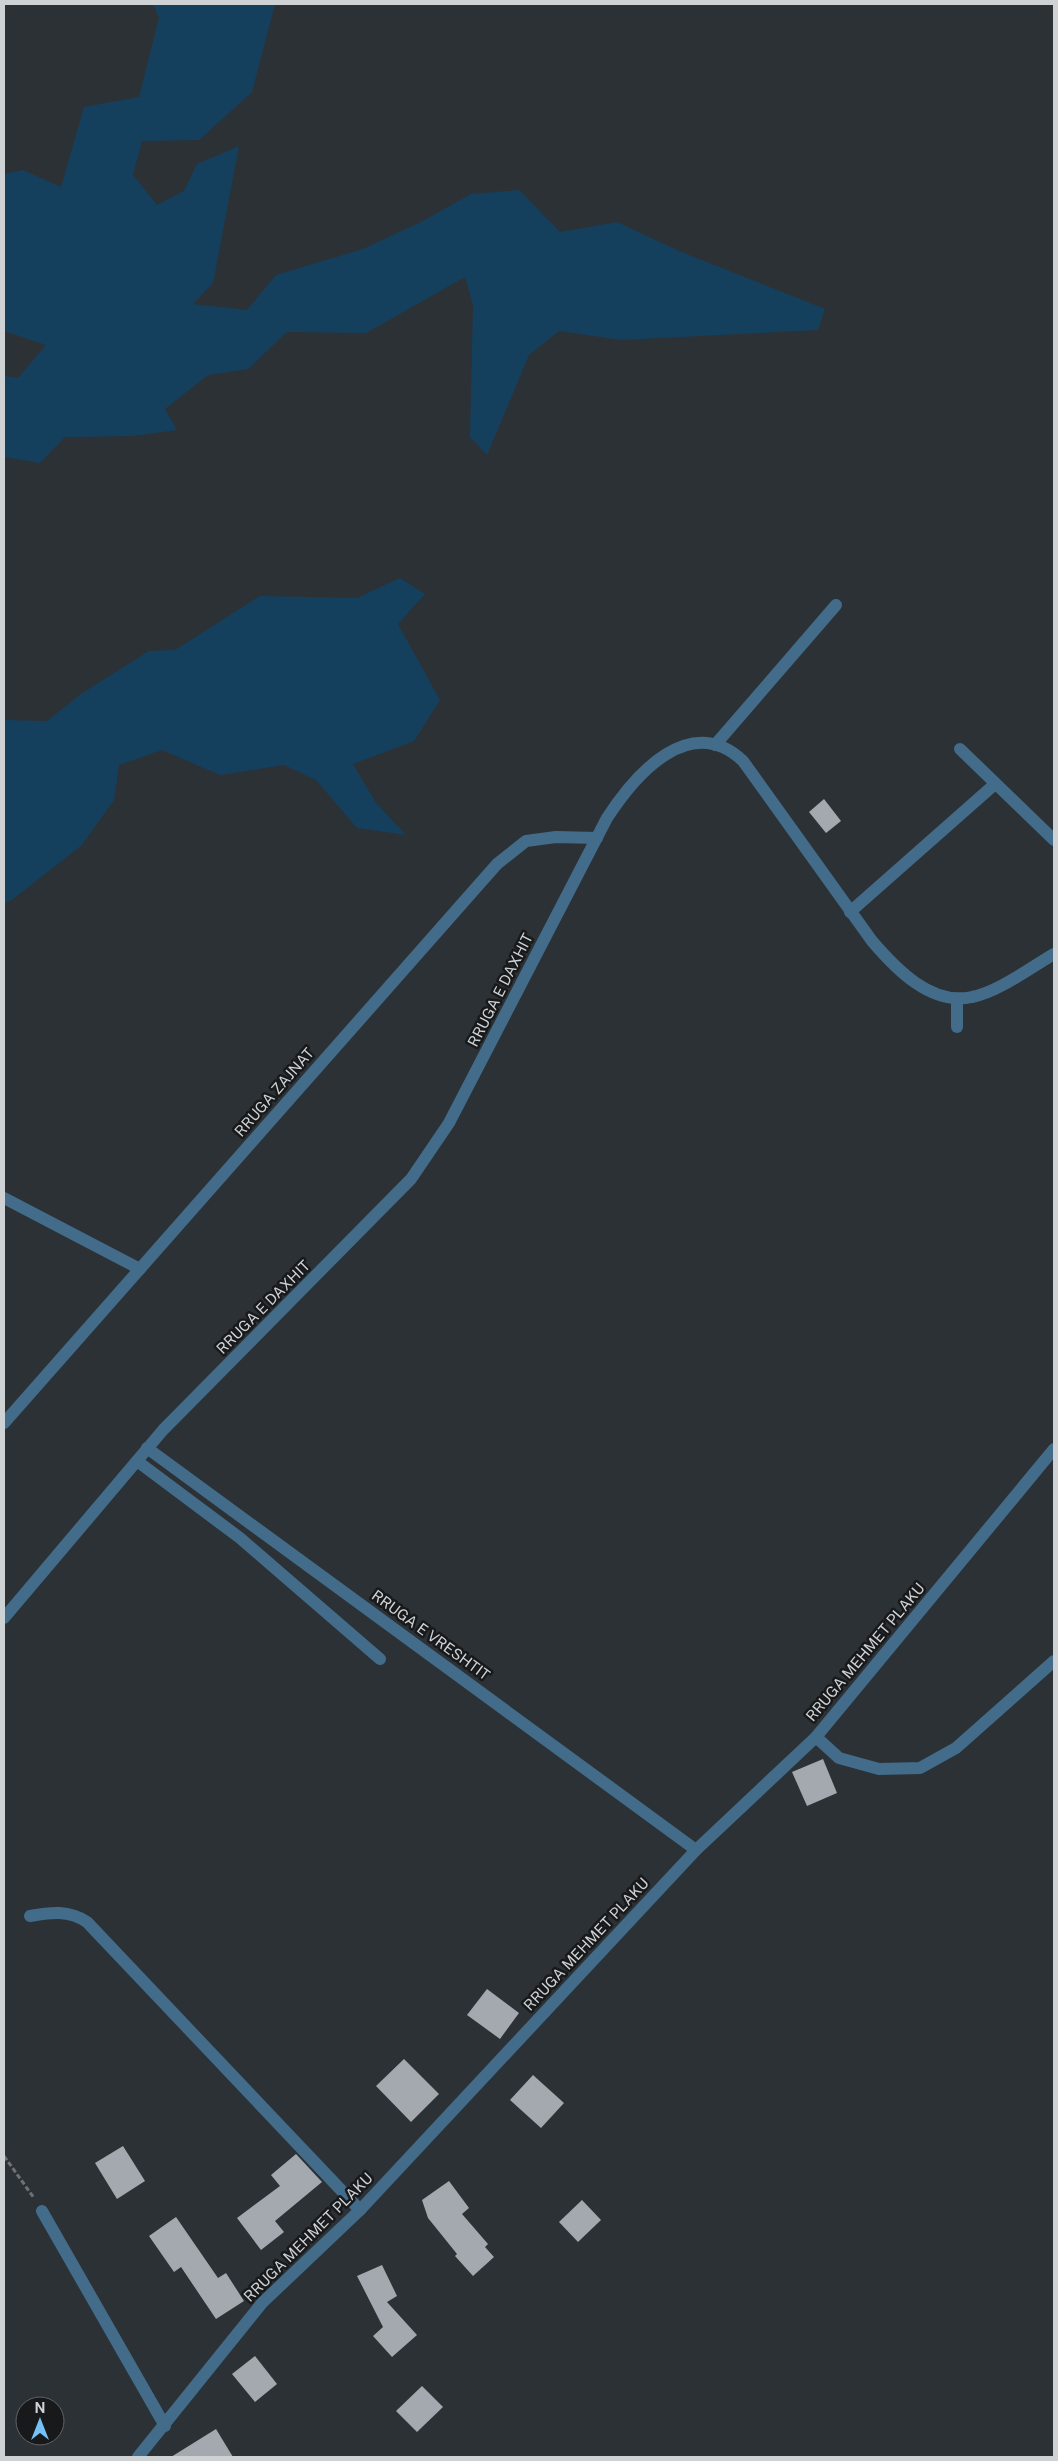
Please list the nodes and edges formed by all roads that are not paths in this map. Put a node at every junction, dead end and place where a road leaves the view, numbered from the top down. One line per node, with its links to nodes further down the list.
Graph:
1 (836, 605): 2 (street)
2 (715, 745): 5 (street, RRUGA E DAXHIT); 7 (street, RRUGA E DAXHIT)
3 (960, 749): 4 (street)
4 (995, 784): 6 (street); 7 (street)
5 (597, 838): 12 (street, RRUGA ZAJNAT); 14 (street, RRUGA E DAXHIT)
6 (1054, 840)
7 (850, 912): 9 (street, RRUGA E DAXHIT)
8 (1054, 954): 9 (street, RRUGA E DAXHIT)
9 (956, 999): 10 (street)
10 (956, 1027)
11 (4, 1198): 12 (street)
12 (140, 1269): 13 (street, RRUGA ZAJNAT)
13 (4, 1423)
14 (148, 1448): 16 (street, RRUGA E DAXHIT); 21 (street, RRUGA E VRESHTIT)
15 (1054, 1449): 20 (street, RRUGA MEHMET PLAKU)
16 (137, 1461): 17 (street, RRUGA E DAXHIT); 18 (street)
17 (4, 1618)
18 (380, 1659)
19 (1054, 1661): 20 (street)
20 (816, 1737): 21 (street, RRUGA MEHMET PLAKU)
21 (696, 1850): 23 (street, RRUGA MEHMET PLAKU)
22 (30, 1916): 23 (street)
23 (360, 2210): 25 (street, RRUGA MEHMET PLAKU)
24 (42, 2211): 25 (street)
25 (165, 2426): 26 (street, RRUGA MEHMET PLAKU)
26 (138, 2457)

